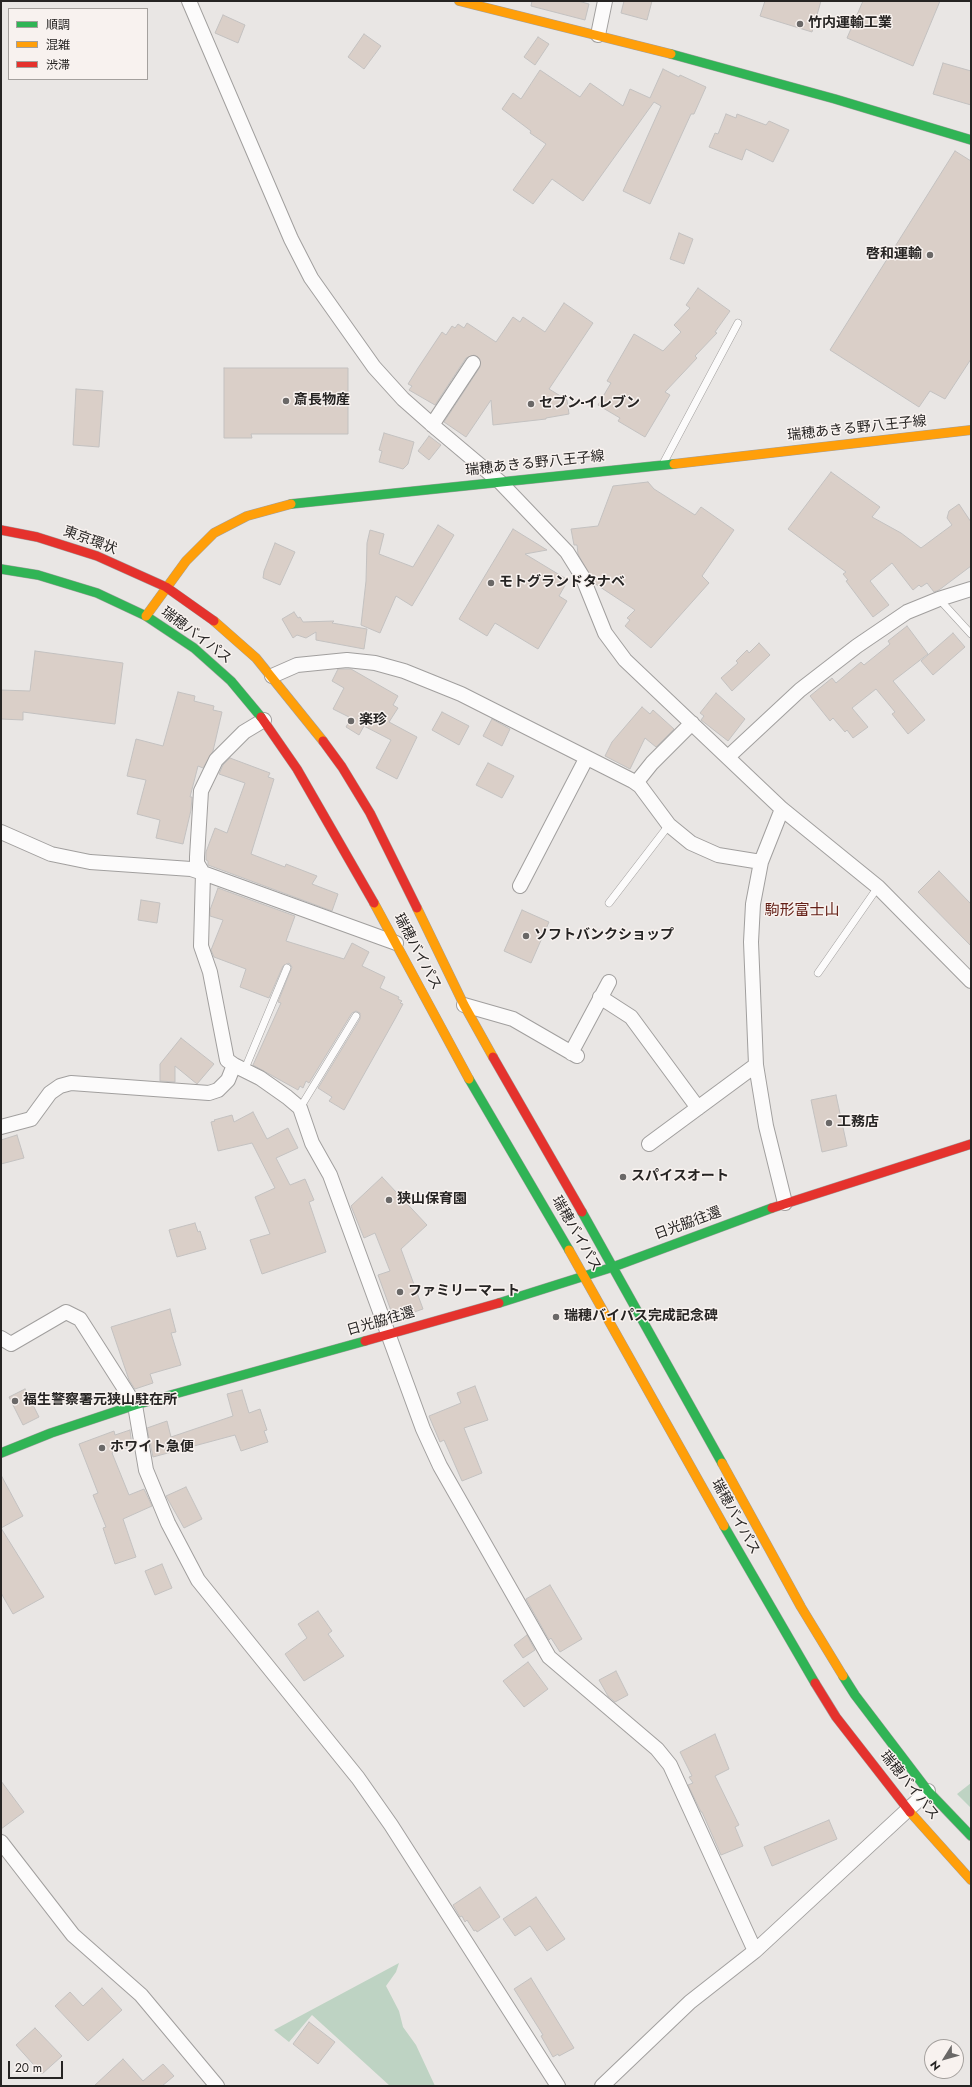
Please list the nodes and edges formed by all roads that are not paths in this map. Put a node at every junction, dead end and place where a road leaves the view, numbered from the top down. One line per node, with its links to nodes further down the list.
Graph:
1 (189, 1): 8 (street)
2 (459, 1): 4 (main road)
3 (605, 1): 4 (street)
4 (598, 35): 5 (main road)
5 (971, 140)
6 (738, 323): 10 (lane)
7 (474, 363): 8 (street)
8 (432, 425): 11 (street)
9 (971, 430): 10 (main road, 瑞穂あきる野八王子線)
10 (662, 465): 11 (main road, 瑞穂あきる野八王子線)
11 (500, 482): 14 (main road, 瑞穂あきる野八王子線); 21 (street)
12 (1, 530): 14 (main road, 東京環状)
13 (1, 569): 17 (main road)
14 (166, 587): 17 (main road, 瑞穂あきる野八王子線); 19 (main road, 瑞穂バイパス)
15 (971, 589): 16 (street)
16 (939, 599): 18 (lane); 22 (street)
17 (146, 616): 20 (main road, 瑞穂バイパス)
18 (971, 634)
19 (272, 676): 23 (street); 39 (main road, 瑞穂バイパス)
20 (264, 720): 29 (street); 33 (main road, 瑞穂バイパス)
21 (692, 723): 22 (street); 24 (street)
22 (728, 757): 25 (street)
23 (586, 759): 24 (street); 30 (street)
24 (636, 783): 26 (street)
25 (782, 809): 28 (street); 31 (street)
26 (669, 825): 28 (street); 32 (lane)
27 (1, 832): 29 (street)
28 (761, 862): 41 (street)
29 (203, 873): 33 (street); 42 (street)
30 (520, 886)
31 (878, 887): 35 (lane); 36 (street)
32 (609, 903)
33 (396, 943): 50 (main road, 瑞穂バイパス)
34 (288, 968): 42 (lane)
35 (818, 973)
36 (971, 981)
37 (609, 982): 38 (street)
38 (600, 997): 39 (street); 44 (street)
39 (464, 1005): 49 (main road, 瑞穂バイパス)
40 (356, 1016): 43 (lane)
41 (756, 1065): 44 (street); 48 (street)
42 (239, 1068): 43 (street); 45 (street)
43 (300, 1108): 51 (street)
44 (698, 1108): 46 (street)
45 (1, 1127)
46 (649, 1144)
47 (971, 1144): 48 (main road, 日光脇往還)
48 (785, 1203): 49 (main road, 日光脇往還)
49 (613, 1267): 50 (main road, 日光脇往還); 55 (main road, 瑞穂バイパス)
50 (584, 1277): 51 (main road, 日光脇往還); 56 (main road, 瑞穂バイパス)
51 (389, 1334): 53 (main road, 日光脇往還); 60 (street)
52 (1, 1338): 53 (street)
53 (135, 1405): 54 (main road, 日光脇往還); 62 (street)
54 (1, 1453)
55 (928, 1792): 56 (street); 57 (main road, 瑞穂バイパス)
56 (907, 1809): 59 (main road, 瑞穂バイパス); 60 (street)
57 (971, 1836)
58 (1, 1842): 61 (street)
59 (971, 1880)
60 (755, 1951): 63 (street)
61 (217, 2086)
62 (558, 2086)
63 (602, 2086)

